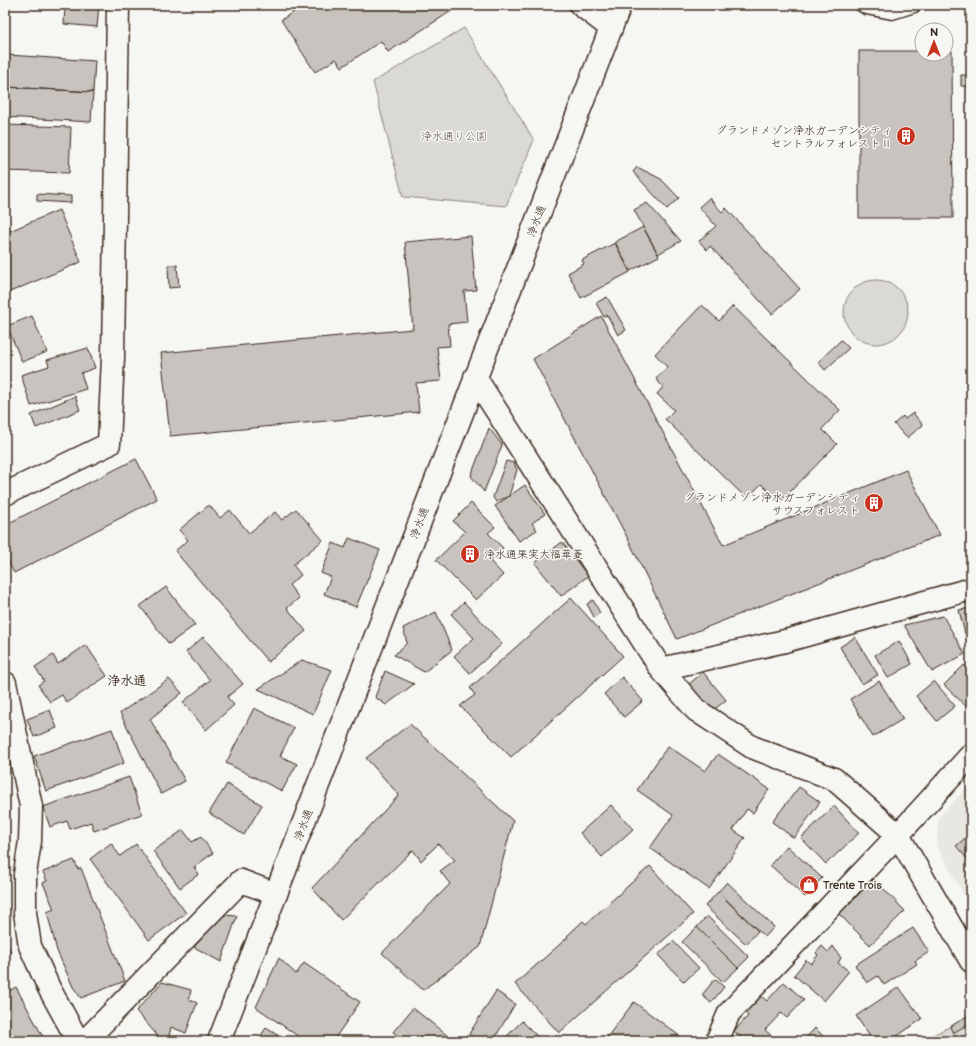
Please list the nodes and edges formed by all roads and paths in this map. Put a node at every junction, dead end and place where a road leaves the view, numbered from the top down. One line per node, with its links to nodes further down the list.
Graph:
1 (118, 5): 8 (street)
2 (581, 5): 6 (street)
3 (620, 5): 6 (street, 浄水通)
4 (863, 5): 5 (lane)
5 (914, 5)
6 (611, 28): 7 (street, 浄水通)
7 (475, 376): 10 (street); 14 (street, 浄水通)
8 (5, 494)
9 (971, 589): 10 (street)
10 (661, 669): 13 (street)
11 (5, 683): 16 (street)
12 (971, 755): 13 (street)
13 (898, 835): 15 (street); 19 (street)
14 (276, 894): 17 (street); 18 (street, 浄水通)
15 (971, 960)
16 (78, 1041)
17 (85, 1041)
18 (219, 1041)
19 (717, 1041)

